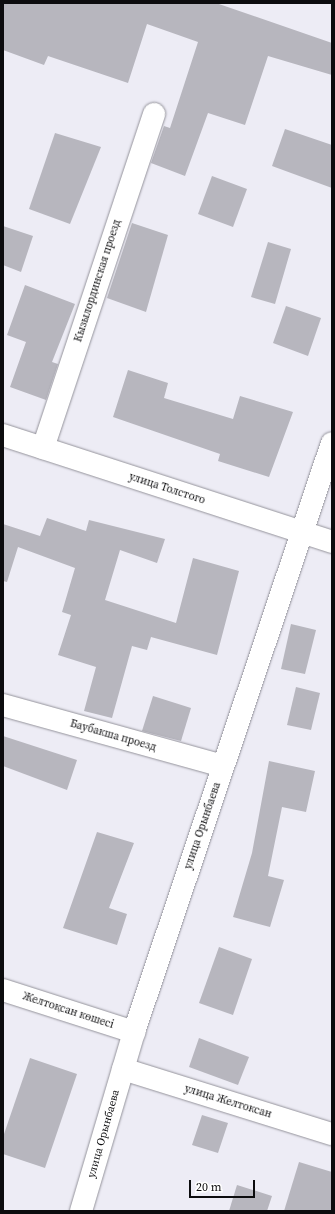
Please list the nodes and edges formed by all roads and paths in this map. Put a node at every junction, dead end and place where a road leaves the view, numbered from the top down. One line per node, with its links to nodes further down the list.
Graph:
1 (154, 114): 4 (street, Кызылординская проезд)
2 (3, 435): 4 (street, улица Толстого)
3 (332, 443): 5 (street, улица Орынбаева)
4 (43, 448): 5 (street, улица Толстого)
5 (303, 533): 6 (street, улица Толстого); 8 (street, улица Орынбаева)
6 (332, 542)
7 (3, 705): 8 (street, Баубакша проезд)
8 (223, 766): 10 (street, улица Орынбаева)
9 (3, 990): 10 (street, Желтоқсан көшесі)
10 (134, 1032): 11 (street, улица Орынбаева)
11 (123, 1069): 12 (street, улица Желтоксан); 13 (street, улица Орынбаева)
12 (332, 1134)
13 (81, 1211)

